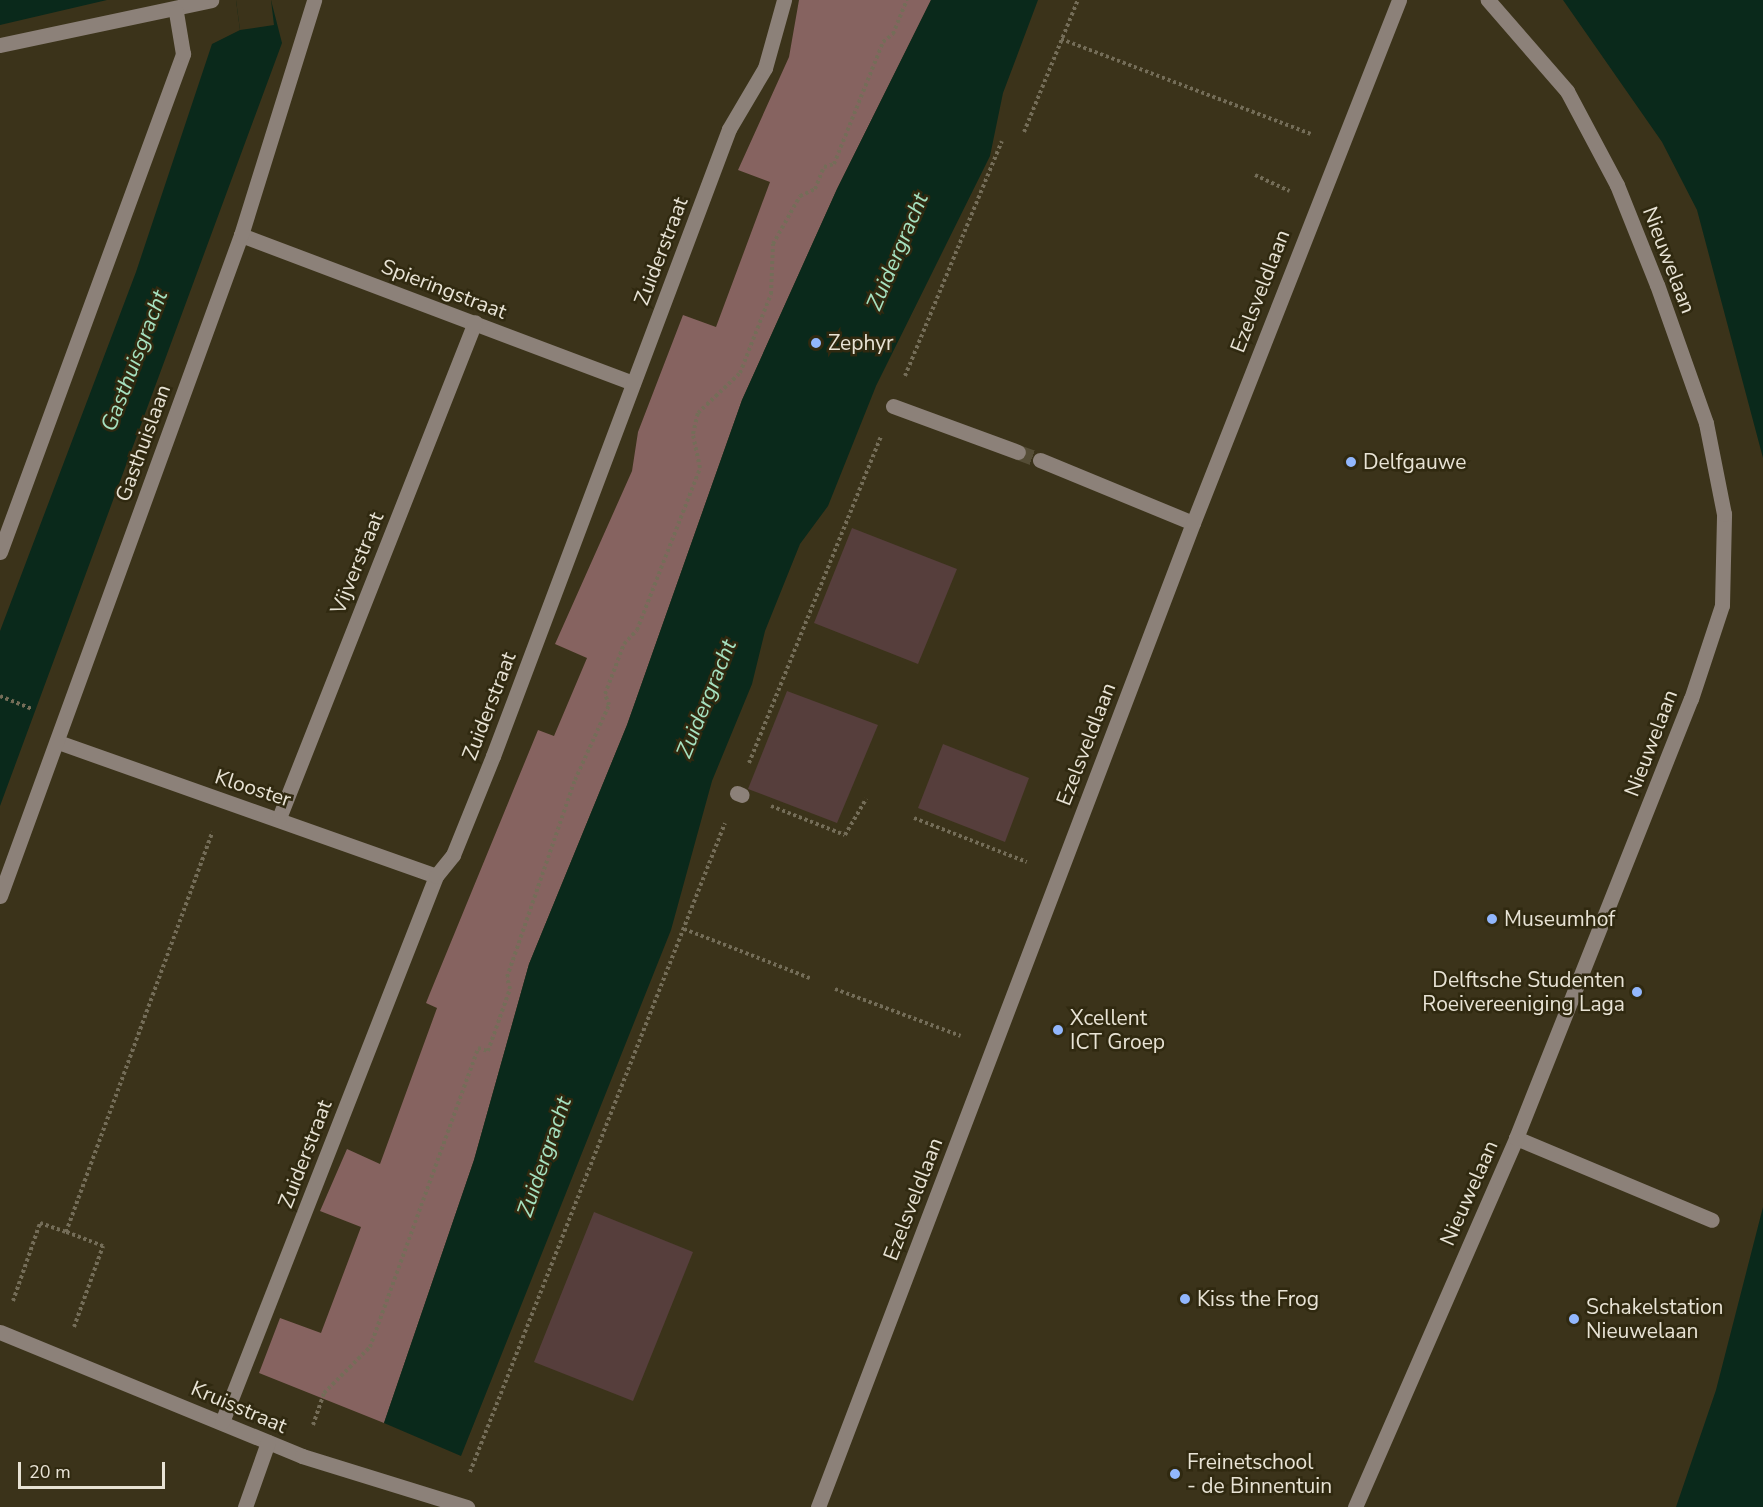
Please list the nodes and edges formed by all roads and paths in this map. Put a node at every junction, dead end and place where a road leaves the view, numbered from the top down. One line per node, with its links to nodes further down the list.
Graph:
1 (211, 0): 8 (street)
2 (314, 0): 13 (street, Gasthuislaan)
3 (784, 0): 15 (street, Zuiderstraat)
4 (907, 0): 43 (path)
5 (1078, 0): 9 (path)
6 (1399, 0): 12 (street, Ezelsveldlaan)
7 (1488, 0): 36 (street, Nieuwelaan)
8 (176, 12): 10 (street); 20 (street)
9 (1061, 39): 11 (path); 12 (path)
10 (0, 45)
11 (1024, 132)
12 (1340, 145): 19 (street, Ezelsveldlaan)
13 (241, 235): 14 (street, Spieringstraat); 23 (street, Gasthuislaan)
14 (475, 322): 15 (street, Spieringstraat); 27 (street, Vijverstraat)
15 (633, 383): 30 (street, Zuiderstraat)
16 (893, 406): 17 (street)
17 (1018, 452)
18 (1040, 460): 19 (street)
19 (1193, 523): 29 (street, Ezelsveldlaan)
20 (0, 552)
21 (0, 696): 22 (path)
22 (39, 711)
23 (58, 742): 26 (street, Klooster); 31 (street, Gasthuislaan)
24 (739, 794): 25 (path)
25 (866, 799)
26 (223, 802): 27 (street, Klooster); 38 (path)
27 (279, 818): 30 (street, Klooster)
28 (914, 818): 29 (path)
29 (1059, 873): 35 (street, Ezelsveldlaan)
30 (436, 876): 41 (street, Zuiderstraat)
31 (0, 896)
32 (686, 930): 33 (path)
33 (810, 978)
34 (835, 989): 35 (path)
35 (993, 1047): 46 (street, Ezelsveldlaan)
36 (1516, 1138): 37 (street); 47 (street, Nieuwelaan)
37 (1712, 1220)
38 (66, 1232): 39 (path); 40 (path)
39 (1, 1333): 40 (street, Kruisstraat)
40 (63, 1356): 41 (street, Kruisstraat)
41 (222, 1422): 42 (street, Kruisstraat)
42 (268, 1442): 43 (street, Kruisstraat); 44 (street)
43 (302, 1456): 45 (street, Kruisstraat)
44 (245, 1507)
45 (467, 1507)
46 (818, 1507)
47 (1354, 1507)

